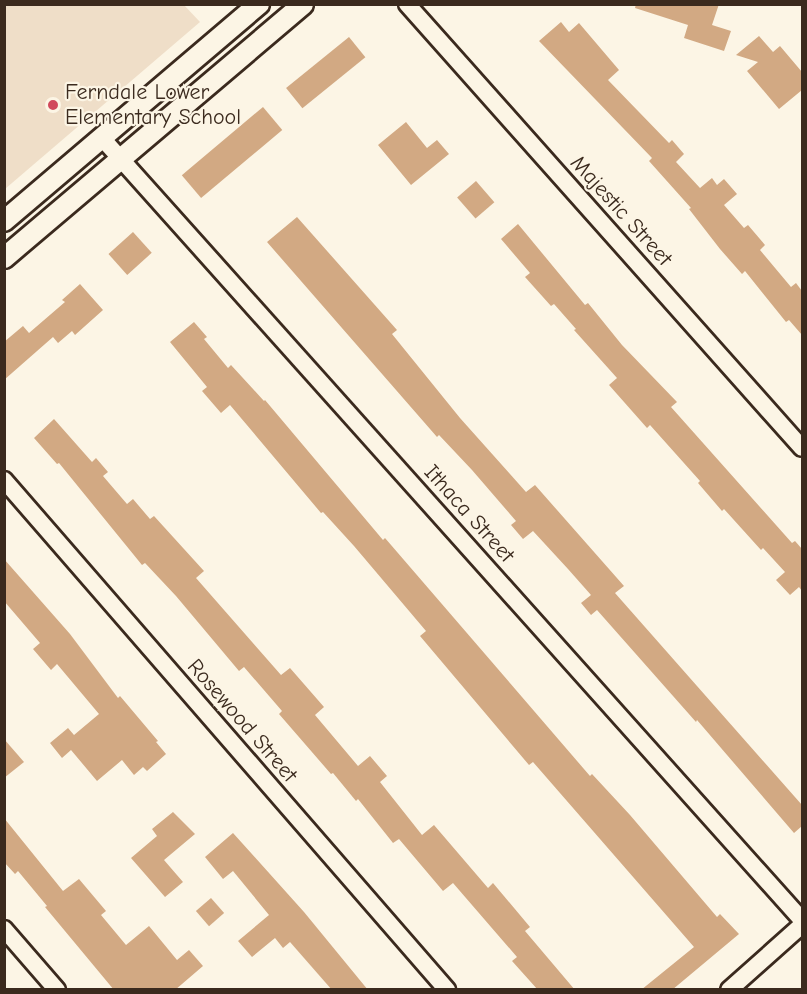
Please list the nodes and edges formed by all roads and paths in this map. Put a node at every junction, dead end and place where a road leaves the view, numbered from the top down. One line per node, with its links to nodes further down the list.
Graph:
1 (259, 4): 4 (street)
2 (303, 4): 5 (street)
3 (407, 4): 8 (street, Majestic Street)
4 (102, 138): 5 (street, Ithaca Street); 6 (street)
5 (122, 159): 7 (street); 10 (street, Ithaca Street)
6 (4, 221)
7 (4, 258)
8 (802, 448)
9 (4, 480): 14 (street, Rosewood Street)
10 (802, 920)
11 (802, 925): 15 (street)
12 (4, 929): 13 (street)
13 (57, 990)
14 (447, 990)
15 (729, 990)

